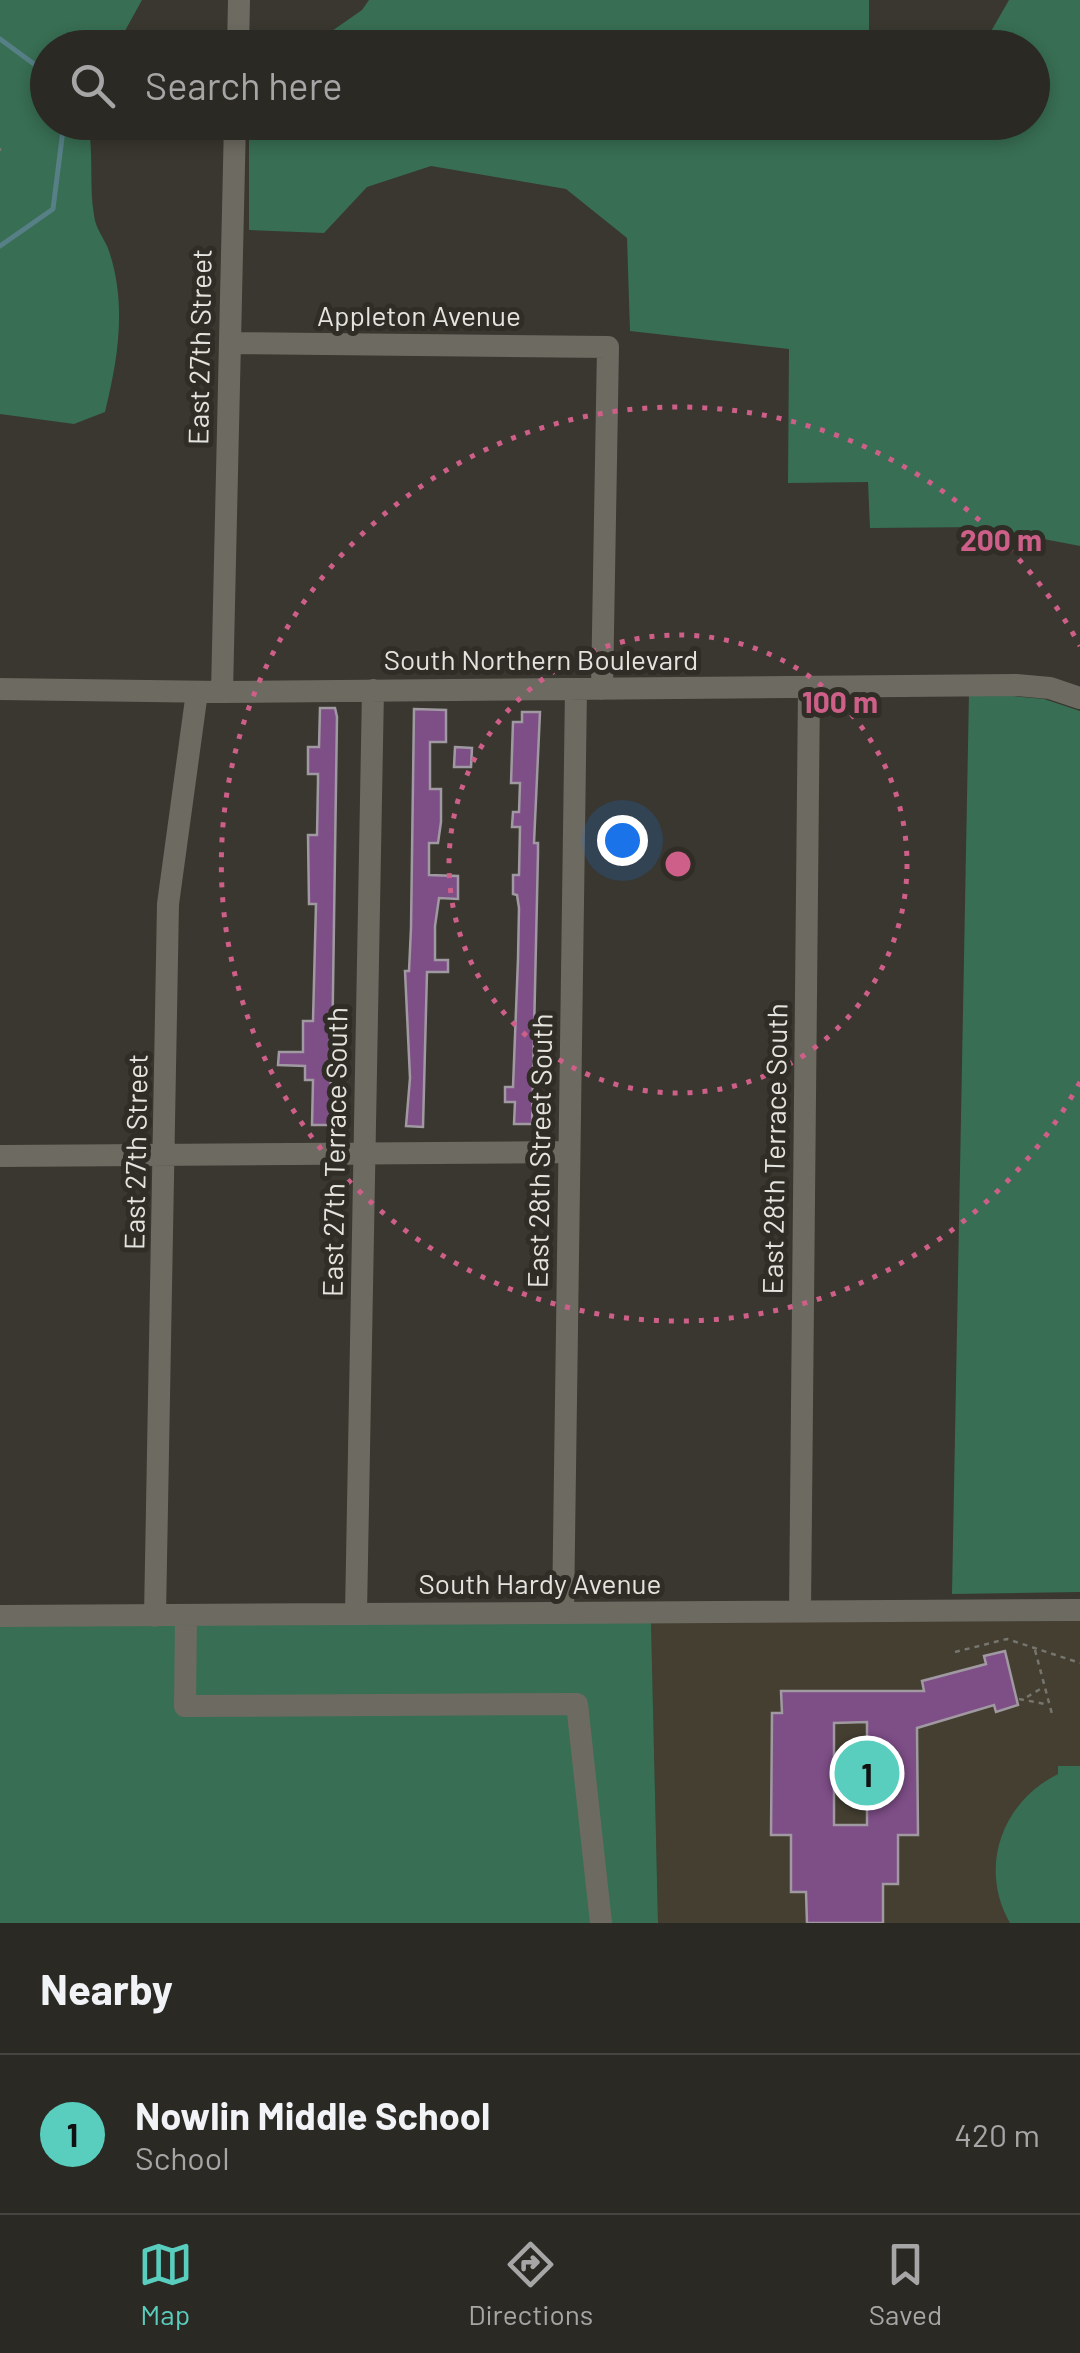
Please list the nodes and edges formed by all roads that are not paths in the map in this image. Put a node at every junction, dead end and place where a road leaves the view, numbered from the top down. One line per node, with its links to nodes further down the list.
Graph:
1 (238, 0): 2 (street)
2 (238, 30)
3 (235, 140): 4 (street, East 27th Street)
4 (230, 343): 8 (street, Appleton Avenue); 11 (street, East 27th Street)
5 (808, 687): 8 (street, South Northern Boulevard); 12 (street, South Northern Boulevard); 18 (street, East 28th Terrace South)
6 (0, 689): 10 (street, South Northern Boulevard)
7 (576, 689): 8 (street, South Northern Boulevard); 9 (street, South Northern Boulevard); 13 (street, East 28th Street South)
8 (602, 689)
9 (373, 690): 11 (street, South Northern Boulevard); 14 (street, East 27th Terrace South)
10 (198, 692): 11 (street, South Northern Boulevard); 15 (street, East 27th Street)
11 (222, 692)
12 (1080, 698)
13 (570, 1152): 14 (street); 19 (street, East 28th Street South)
14 (364, 1154): 15 (street); 20 (street, East 27th Terrace South)
15 (164, 1155): 16 (street); 22 (street, East 27th Street)
16 (0, 1156)
17 (1080, 1610): 18 (street, South Hardy Avenue)
18 (800, 1611): 19 (street, South Hardy Avenue)
19 (563, 1613): 20 (street, South Hardy Avenue)
20 (356, 1614): 23 (street, South Hardy Avenue)
21 (0, 1616): 22 (street, South Hardy Avenue)
22 (155, 1616): 23 (street, South Hardy Avenue)
23 (186, 1616): 24 (street)
24 (601, 1923)

